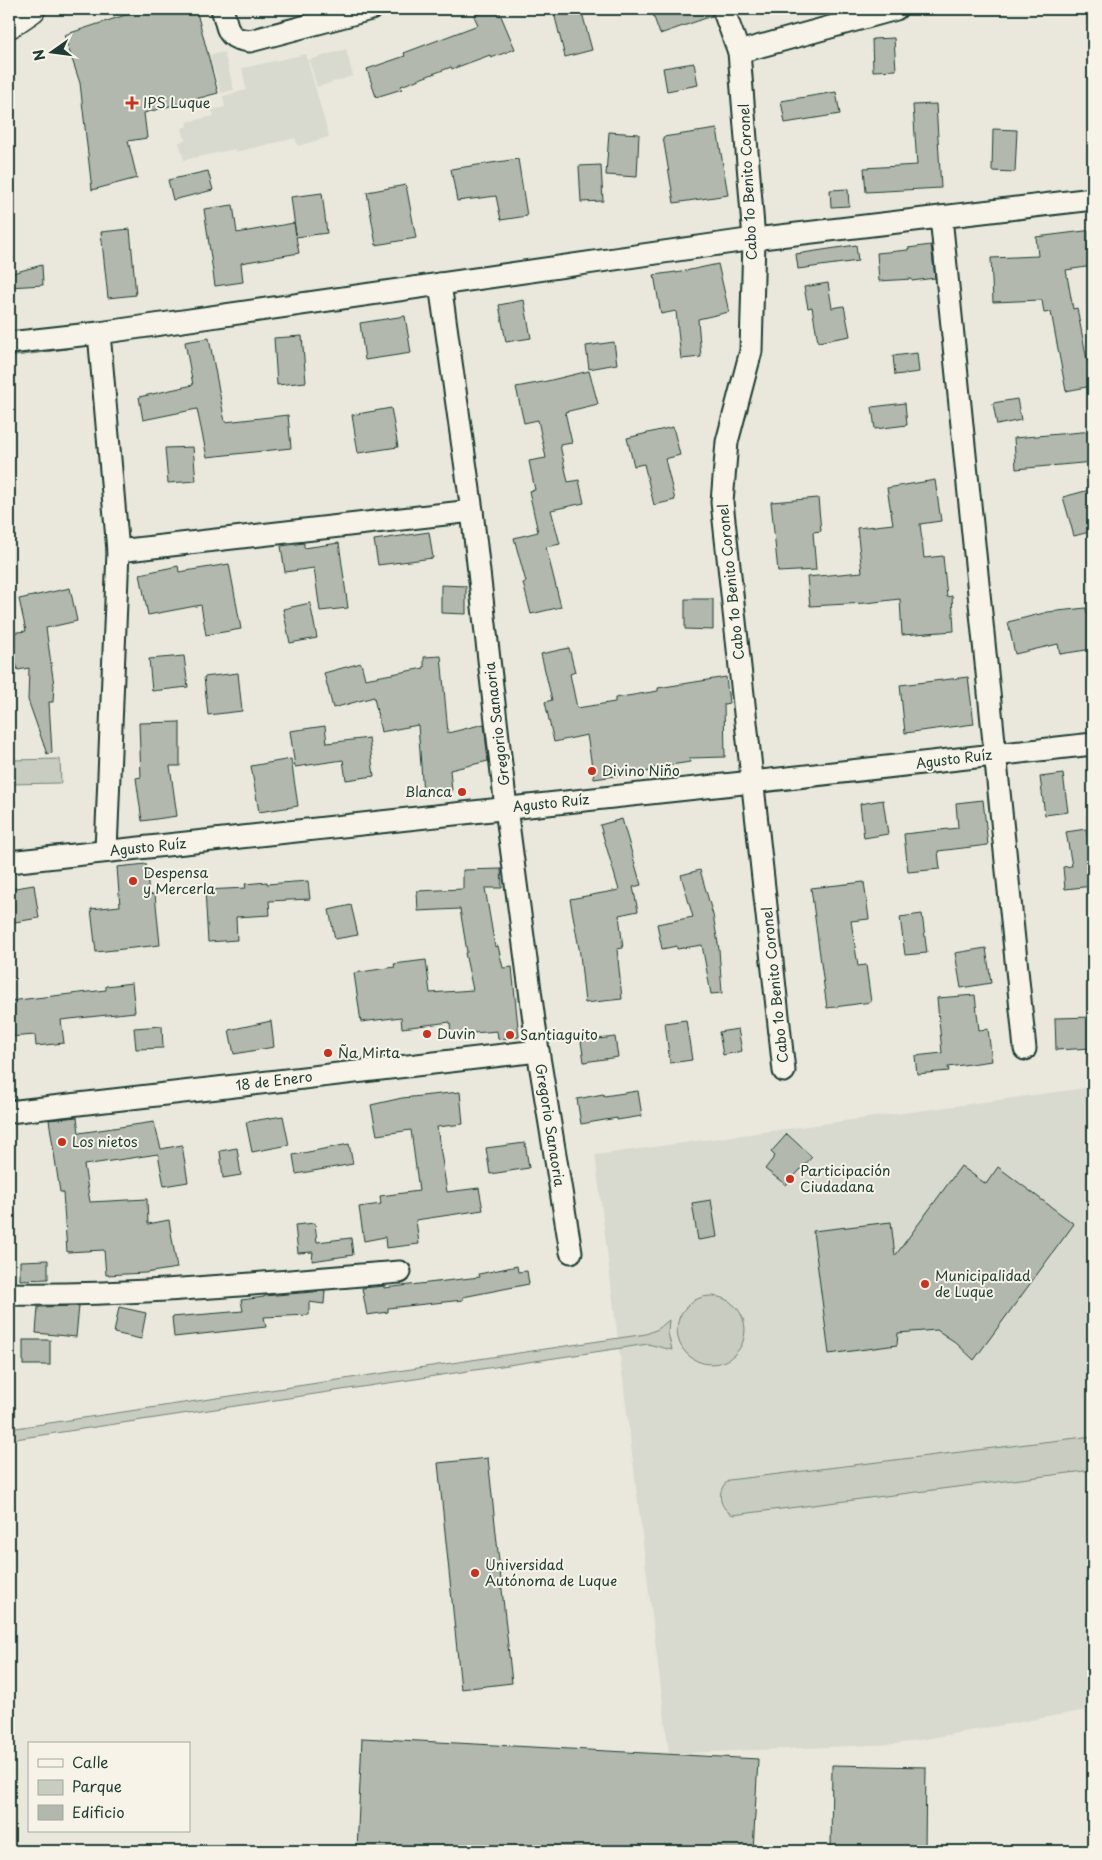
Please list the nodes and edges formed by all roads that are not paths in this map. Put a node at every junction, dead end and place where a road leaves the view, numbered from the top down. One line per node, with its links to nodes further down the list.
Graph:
1 (31, 9): 6 (main road)
2 (222, 9): 3 (street)
3 (372, 9)
4 (723, 9): 7 (street, Cabo 1o Benito Coronel)
5 (896, 9): 7 (street)
6 (9, 24)
7 (739, 52): 10 (street, Cabo 1o Benito Coronel)
8 (1093, 199): 9 (street)
9 (941, 217): 10 (street); 17 (street)
10 (754, 239): 11 (street); 18 (street, Cabo 1o Benito Coronel)
11 (440, 284): 12 (street); 14 (street, Gregorio Sanaoria)
12 (99, 333): 13 (street); 15 (street)
13 (9, 343)
14 (472, 511): 15 (street); 19 (street, Gregorio Sanaoria)
15 (118, 551): 20 (street)
16 (1093, 744): 17 (street, Agusto Ruíz)
17 (995, 754): 18 (street, Agusto Ruíz); 22 (street)
18 (752, 782): 19 (street, Agusto Ruíz); 24 (street, Cabo 1o Benito Coronel)
19 (506, 808): 20 (street, Agusto Ruíz); 23 (street, Gregorio Sanaoria)
20 (106, 852): 21 (street, Agusto Ruíz)
21 (9, 862)
22 (1025, 1049)
23 (538, 1051): 25 (street, 18 de Enero); 26 (street, Gregorio Sanaoria)
24 (784, 1071)
25 (9, 1112)
26 (571, 1252)
27 (400, 1272): 28 (street)
28 (9, 1294)

